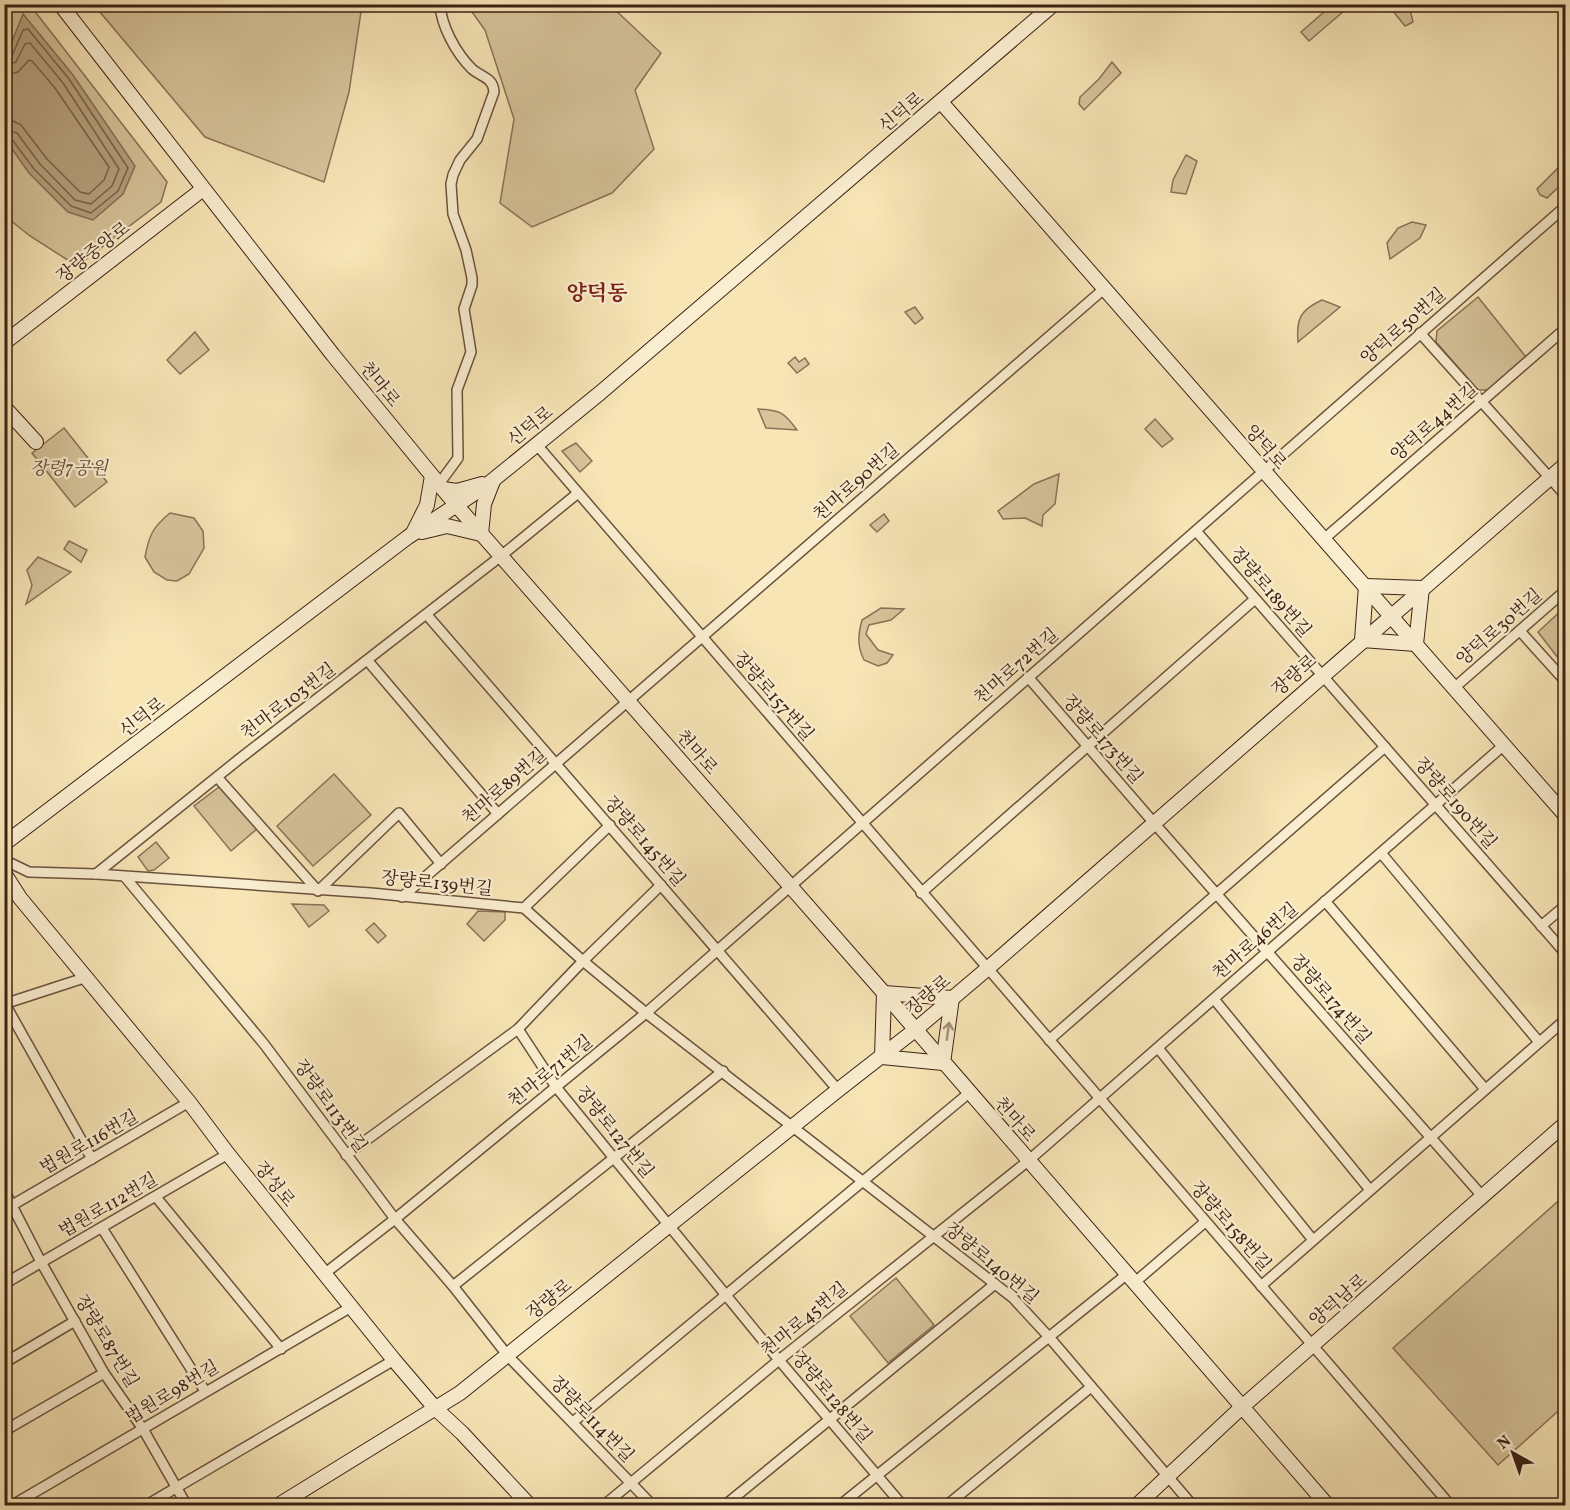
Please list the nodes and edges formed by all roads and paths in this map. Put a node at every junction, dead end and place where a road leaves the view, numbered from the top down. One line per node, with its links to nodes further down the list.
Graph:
1 (60, 4): 5 (street, 천마로)
2 (440, 4): 19 (street)
3 (1054, 4): 4 (street, 신덕로)
4 (941, 102): 7 (street, 양덕로); 14 (street, 신덕로)
5 (203, 189): 10 (street, 장량중앙로); 19 (street, 천마로)
6 (1566, 206): 9 (street, 양덕로50번길)
7 (1105, 288): 16 (street, 양덕로); 35 (street, 천마로90번길)
8 (1566, 328): 11 (street, 양덕로44번길)
9 (1420, 333): 11 (street); 16 (street, 양덕로50번길)
10 (4, 343)
11 (1481, 402): 17 (street); 26 (street, 양덕로44번길)
12 (4, 407): 13 (street)
13 (36, 442)
14 (537, 445): 18 (street, 신덕로); 20 (street, 장량로157번길)
15 (1566, 464): 17 (street, 장량로)
16 (1264, 472): 23 (street, 천마로72번길); 26 (street, 양덕로)
17 (1550, 478): 21 (street); 29 (street, 장량로)
18 (493, 481): 19 (street); 22 (street, 신덕로); 24 (street)
19 (438, 483): 22 (street, 천마로); 25 (street)
20 (578, 493): 27 (street, 천마로103번길); 35 (street, 장량로157번길)
21 (1566, 496)
22 (456, 506): 24 (street, 천마로); 25 (street, 신덕로)
23 (1196, 531): 31 (street, 장량로189번길); 40 (street, 천마로72번길)
24 (481, 534): 25 (street); 27 (street, 천마로)
25 (412, 535): 56 (street, 신덕로)
26 (1324, 539): 28 (street, 양덕로)
27 (501, 556): 32 (street, 천마로103번길); 43 (street, 천마로)
28 (1365, 586): 29 (street); 33 (street, 양덕로); 36 (street)
29 (1422, 588): 33 (street, 장량로); 37 (street)
30 (1566, 590): 34 (street, 양덕로30번길)
31 (1255, 598): 39 (street, 장량로189번길); 45 (street)
32 (427, 615): 38 (street, 천마로103번길); 47 (street, 장량로145번길)
33 (1391, 615): 36 (street, 장량로); 37 (street, 양덕로)
34 (1520, 631): 41 (street); 42 (street, 양덕로30번길)
35 (702, 637): 43 (street, 천마로90번길); 53 (street, 장량로157번길)
36 (1362, 640): 37 (street); 39 (street, 장량로)
37 (1416, 644): 42 (street, 양덕로)
38 (368, 661): 48 (street, 천마로103번길); 51 (street)
39 (1322, 675): 46 (street, 장량로190번길); 54 (street, 장량로)
40 (1028, 677): 45 (street, 장량로173번길); 53 (street, 천마로72번길)
41 (1566, 682)
42 (1454, 688): 44 (street, 양덕로)
43 (628, 701): 47 (street, 천마로89번길); 64 (street, 천마로)
44 (1504, 745): 49 (street, 양덕로); 50 (street, 천마로46번길)
45 (1087, 746): 54 (street, 장량로173번길); 66 (street)
46 (1385, 747): 50 (street, 장량로190번길); 67 (street)
47 (556, 763): 51 (street, 천마로89번길); 55 (street, 장량로145번길)
48 (217, 777): 61 (street, 천마로103번길); 65 (street)
49 (1560, 799): 52 (street, 양덕로)
50 (1436, 805): 57 (street, 천마로46번길); 72 (street, 장량로190번길)
51 (498, 814): 59 (street, 천마로89번길)
52 (1566, 816)
53 (862, 823): 64 (street, 천마로72번길); 66 (street, 장량로157번길)
54 (1154, 823): 67 (street, 장량로174번길); 77 (street, 장량로)
55 (610, 825): 63 (street, 장량로145번길); 71 (street)
56 (4, 844)
57 (1381, 853): 69 (street, 천마로46번길); 88 (street)
58 (4, 860): 61 (street, 장량로139번길)
59 (441, 864): 65 (street); 68 (street, 천마로89번길)
60 (4, 873): 78 (street, 장성로)
61 (96, 874): 62 (street, 장량로139번길)
62 (125, 877): 65 (street, 장량로139번길); 103 (street, 장량로113번길)
63 (661, 885): 73 (street, 장량로145번길); 76 (street)
64 (790, 886): 73 (street, 천마로71번길); 79 (street, 천마로)
65 (318, 891): 68 (street, 장량로139번길)
66 (921, 892): 77 (street, 장량로157번길)
67 (1216, 894): 74 (street, 장량로174번길); 87 (street)
68 (402, 897): 71 (street, 장량로139번길)
69 (1325, 901): 74 (street, 천마로46번길); 94 (street)
70 (1566, 904): 72 (street)
71 (524, 908): 76 (street)
72 (1541, 926): 75 (street, 장량로190번길)
73 (718, 950): 83 (street, 천마로71번길); 95 (street, 장량로145번길)
74 (1267, 952): 81 (street, 천마로46번길); 101 (street, 장량로174번길)
75 (1566, 954)
76 (583, 961): 83 (street); 85 (street)
77 (987, 969): 80 (street, 장량로); 87 (street, 장량로158번길)
78 (84, 978): 82 (street); 98 (street, 장성로)
79 (884, 993): 80 (street); 86 (street, 천마로); 90 (street)
80 (952, 998): 86 (street, 장량로); 91 (street, one-way to 80)
81 (1214, 999): 89 (street, 천마로46번길); 108 (street)
82 (5, 1004): 105 (street)
83 (646, 1013): 92 (street); 93 (street, 천마로71번길)
84 (1566, 1018): 88 (street)
85 (518, 1029): 93 (street, 장량로127번길); 103 (street)
86 (915, 1030): 90 (street, 장량로); 91 (street, 천마로)
87 (1048, 1040): 97 (street, 장량로158번길)
88 (1539, 1041): 94 (street)
89 (1158, 1047): 97 (street, 천마로46번길); 118 (street)
90 (882, 1057): 91 (street); 95 (street, 장량로)
91 (943, 1063): 96 (street, 천마로)
92 (723, 1071): 100 (street); 104 (street)
93 (556, 1087): 104 (street, 장량로127번길); 113 (street, 천마로71번길)
94 (1485, 1089): 101 (street)
95 (838, 1090): 100 (street, 장량로)
96 (969, 1093): 106 (street, 천마로); 107 (street)
97 (1099, 1099): 106 (street, 천마로46번길); 114 (street, 장량로158번길)
98 (189, 1102): 102 (street, 장성로); 105 (street, 법원로116번길)
99 (1566, 1123): 111 (street, 양덕남로)
100 (792, 1126): 107 (street, 장량로140번길); 115 (street, 장량로)
101 (1430, 1137): 108 (street); 111 (street, 장량로174번길)
102 (228, 1154): 110 (street, 법원로112번길); 120 (street, 장성로)
103 (346, 1155): 113 (street, 장량로113번길)
104 (613, 1157): 115 (street, 장량로127번길); 124 (street)
105 (92, 1159): 112 (street, 법원로116번길)
106 (1028, 1161): 117 (street, 천마로45번길); 121 (street, 천마로)
107 (861, 1181): 117 (street, 장량로140번길); 126 (street)
108 (1370, 1190): 118 (street)
109 (4, 1191): 112 (street, 장량로87번길)
110 (156, 1197): 116 (street, 법원로112번길); 131 (street)
111 (1483, 1197): 130 (street, 양덕남로)
112 (9, 1207): 119 (street, 장량로87번길)
113 (395, 1219): 120 (street, 천마로71번길); 124 (street, 장량로113번길)
114 (1205, 1222): 121 (street); 125 (street, 장량로158번길)
115 (668, 1225): 126 (street, 장량로128번길); 132 (street, 장량로)
116 (102, 1228): 119 (street, 법원로112번길); 138 (street)
117 (933, 1235): 123 (street, 장량로140번길); 134 (street, 천마로45번길)
118 (1313, 1240): 125 (street)
119 (41, 1262): 122 (street, 법원로112번길); 128 (street, 장량로87번길)
120 (324, 1274): 127 (street, 장성로)
121 (1130, 1279): 129 (street); 139 (street, 천마로)
122 (4, 1284)
123 (994, 1284): 129 (street, 장량로140번길); 141 (street)
124 (453, 1286): 132 (street, 장량로113번길)
125 (1261, 1286): 130 (street, 장량로158번길)
126 (725, 1295): 134 (street, 장량로128번길); 142 (street)
127 (351, 1307): 131 (street, 법원로98번길); 133 (street, 장성로)
128 (75, 1321): 135 (street); 136 (street, 장량로87번길)
129 (1049, 1337): 137 (street, 장량로140번길); 145 (street)
130 (1312, 1346): 139 (street, 양덕남로); 163 (street, 장량로158번길)
131 (281, 1349): 138 (street, 법원로98번길)
132 (508, 1356): 140 (street, 장량로); 142 (street, 장량로114번길)
133 (394, 1360): 140 (street, 장성로); 148 (street)
134 (779, 1360): 141 (street, 장량로128번길); 147 (street, 천마로45번길)
135 (4, 1363)
136 (104, 1373): 143 (street, 장량로87번길); 144 (street)
137 (1090, 1387): 146 (street, 장량로140번길); 159 (street)
138 (205, 1391): 143 (street, 법원로98번길)
139 (1243, 1406): 146 (street, 양덕남로); 162 (street, 천마로)
140 (435, 1408): 152 (street, 장량로); 153 (street, 장성로)
141 (829, 1419): 145 (street, 장량로128번길); 156 (street)
142 (573, 1422): 147 (street, 장량로114번길)
143 (143, 1429): 148 (street, 장량로87번길); 149 (street, 법원로98번길)
144 (4, 1431)
145 (877, 1475): 157 (street); 158 (street, 장량로128번길)
146 (1167, 1475): 160 (street, 양덕남로); 161 (street, 장량로140번길)
147 (630, 1482): 154 (street, 천마로45번길); 155 (street, 장량로114번길)
148 (177, 1488): 150 (street); 151 (street, 장량로87번길)
149 (10, 1506)
150 (145, 1506)
151 (187, 1506)
152 (277, 1506)
153 (530, 1506)
154 (603, 1506)
155 (653, 1506)
156 (724, 1506)
157 (839, 1506)
158 (903, 1506)
159 (946, 1506)
160 (1136, 1506)
161 (1193, 1506)
162 (1328, 1506)
163 (1450, 1506)

